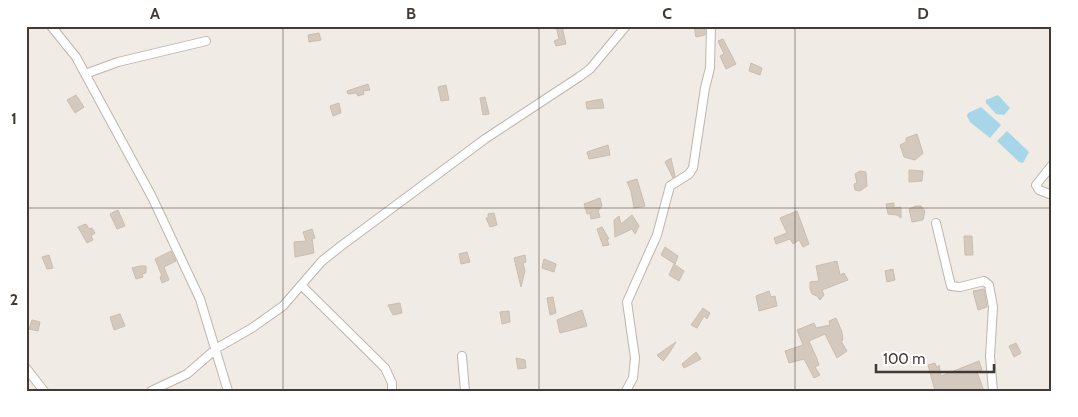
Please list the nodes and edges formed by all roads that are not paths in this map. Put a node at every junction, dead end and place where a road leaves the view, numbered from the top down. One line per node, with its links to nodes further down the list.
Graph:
1 (51, 26): 5 (street)
2 (626, 26): 9 (street)
3 (712, 26): 18 (street)
4 (206, 42): 5 (street)
5 (85, 74): 10 (street)
6 (1052, 165): 7 (street)
7 (1052, 195)
8 (936, 223): 19 (street)
9 (301, 286): 10 (street); 16 (street)
10 (217, 348): 14 (street); 15 (street)
11 (462, 356): 17 (street)
12 (26, 368): 13 (street)
13 (44, 391)
14 (151, 391)
15 (228, 391)
16 (392, 391)
17 (465, 391)
18 (626, 391)
19 (993, 391)

